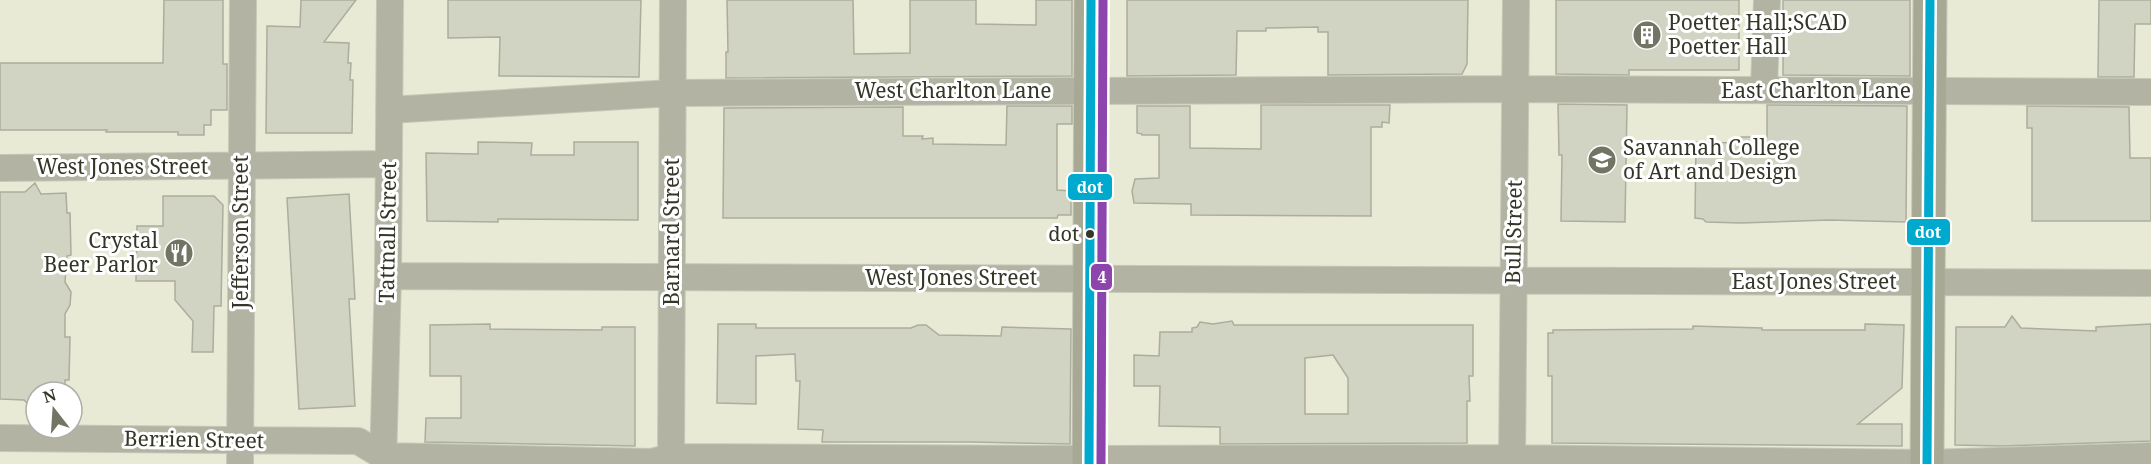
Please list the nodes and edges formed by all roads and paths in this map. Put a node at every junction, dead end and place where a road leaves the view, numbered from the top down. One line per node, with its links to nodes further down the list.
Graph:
1 (243, 0): 16 (street, Jefferson Street)
2 (390, 0): 14 (street, Tattnall Street)
3 (673, 0): 13 (street, Barnard Street)
4 (1092, 0): 9 (main road)
5 (1516, 0): 8 (street, Bull Street)
6 (1767, 0): 10 (street)
7 (1930, 0): 11 (main road)
8 (1517, 89): 9 (street, West Charlton Lane); 10 (street, East Charlton Lane); 21 (street, Bull Street)
9 (1090, 90): 13 (street, West Charlton Lane); 20 (main road)
10 (1764, 90): 11 (street, East Charlton Lane)
11 (1930, 91): 12 (street, East Charlton Lane); 22 (main road)
12 (2151, 92)
13 (672, 93): 14 (street, West Charlton Lane); 19 (street, Barnard Street)
14 (389, 110): 15 (street, Tattnall Street)
15 (389, 164): 16 (street, West Jones Street); 18 (street, Tattnall Street)
16 (241, 166): 17 (street, West Jones Street); 25 (street, Jefferson Street)
17 (0, 168)
18 (388, 276): 19 (street, West Jones Street); 27 (street, Tattnall Street)
19 (672, 277): 20 (street, West Jones Street); 28 (street, Barnard Street)
20 (1090, 278): 21 (street, West Jones Street); 30 (main road)
21 (1514, 280): 22 (street, East Jones Street); 29 (street, Bull Street)
22 (1927, 282): 23 (street, East Jones Street); 31 (main road)
23 (2151, 283)
24 (0, 438): 25 (street, Berrien Street)
25 (240, 453): 27 (street, Berrien Street)
26 (2151, 456): 31 (street)
27 (383, 460): 28 (street)
28 (671, 460): 30 (street)
29 (1512, 461): 30 (street); 31 (street)
30 (1089, 462)
31 (1927, 464)

